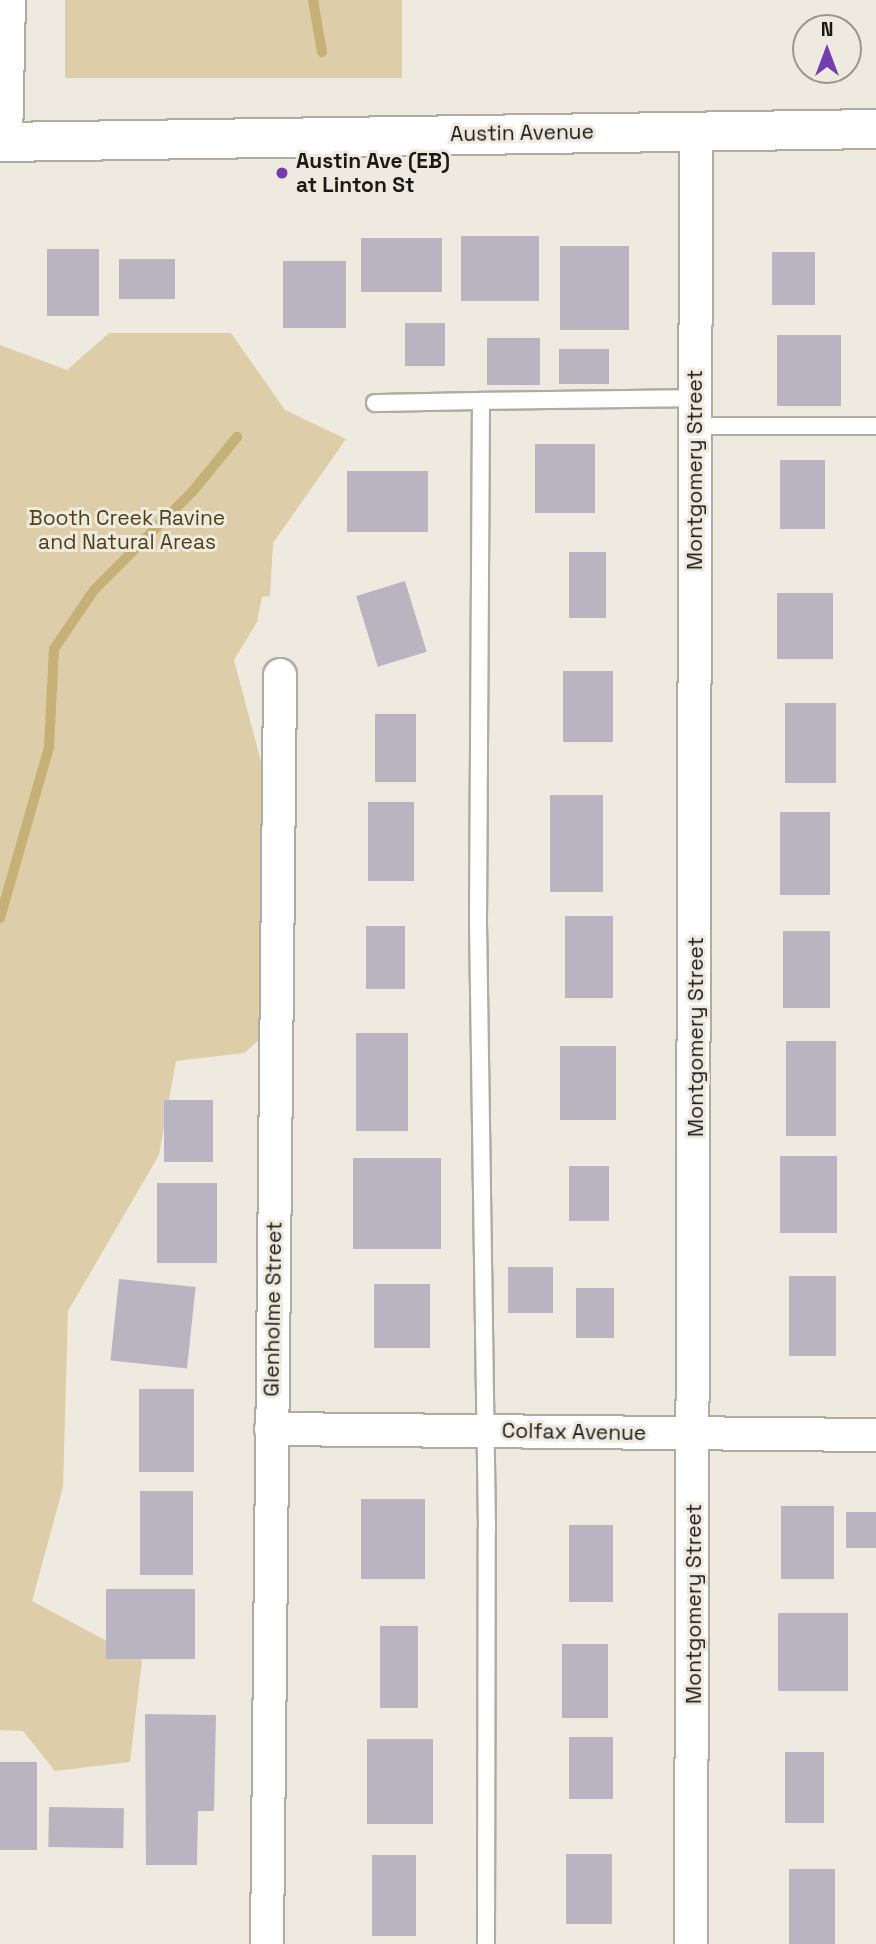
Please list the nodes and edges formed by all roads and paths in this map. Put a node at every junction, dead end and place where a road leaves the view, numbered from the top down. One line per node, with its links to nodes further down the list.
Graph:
1 (6, 0): 4 (main road)
2 (696, 130): 3 (main road, Austin Avenue); 4 (main road, Austin Avenue); 7 (street, Montgomery Street)
3 (876, 130)
4 (2, 142)
5 (481, 401): 6 (lane); 7 (lane); 11 (lane)
6 (375, 403)
7 (695, 412): 8 (lane); 12 (street, Montgomery Street)
8 (876, 426)
9 (280, 675): 10 (street, Glenholme Street)
10 (271, 1429): 11 (street, Colfax Avenue); 14 (street, Glenholme Street)
11 (481, 1430): 12 (street, Colfax Avenue); 15 (lane)
12 (696, 1434): 13 (street, Colfax Avenue); 16 (street, Montgomery Street)
13 (876, 1435)
14 (267, 1944)
15 (486, 1944)
16 (691, 1944)

